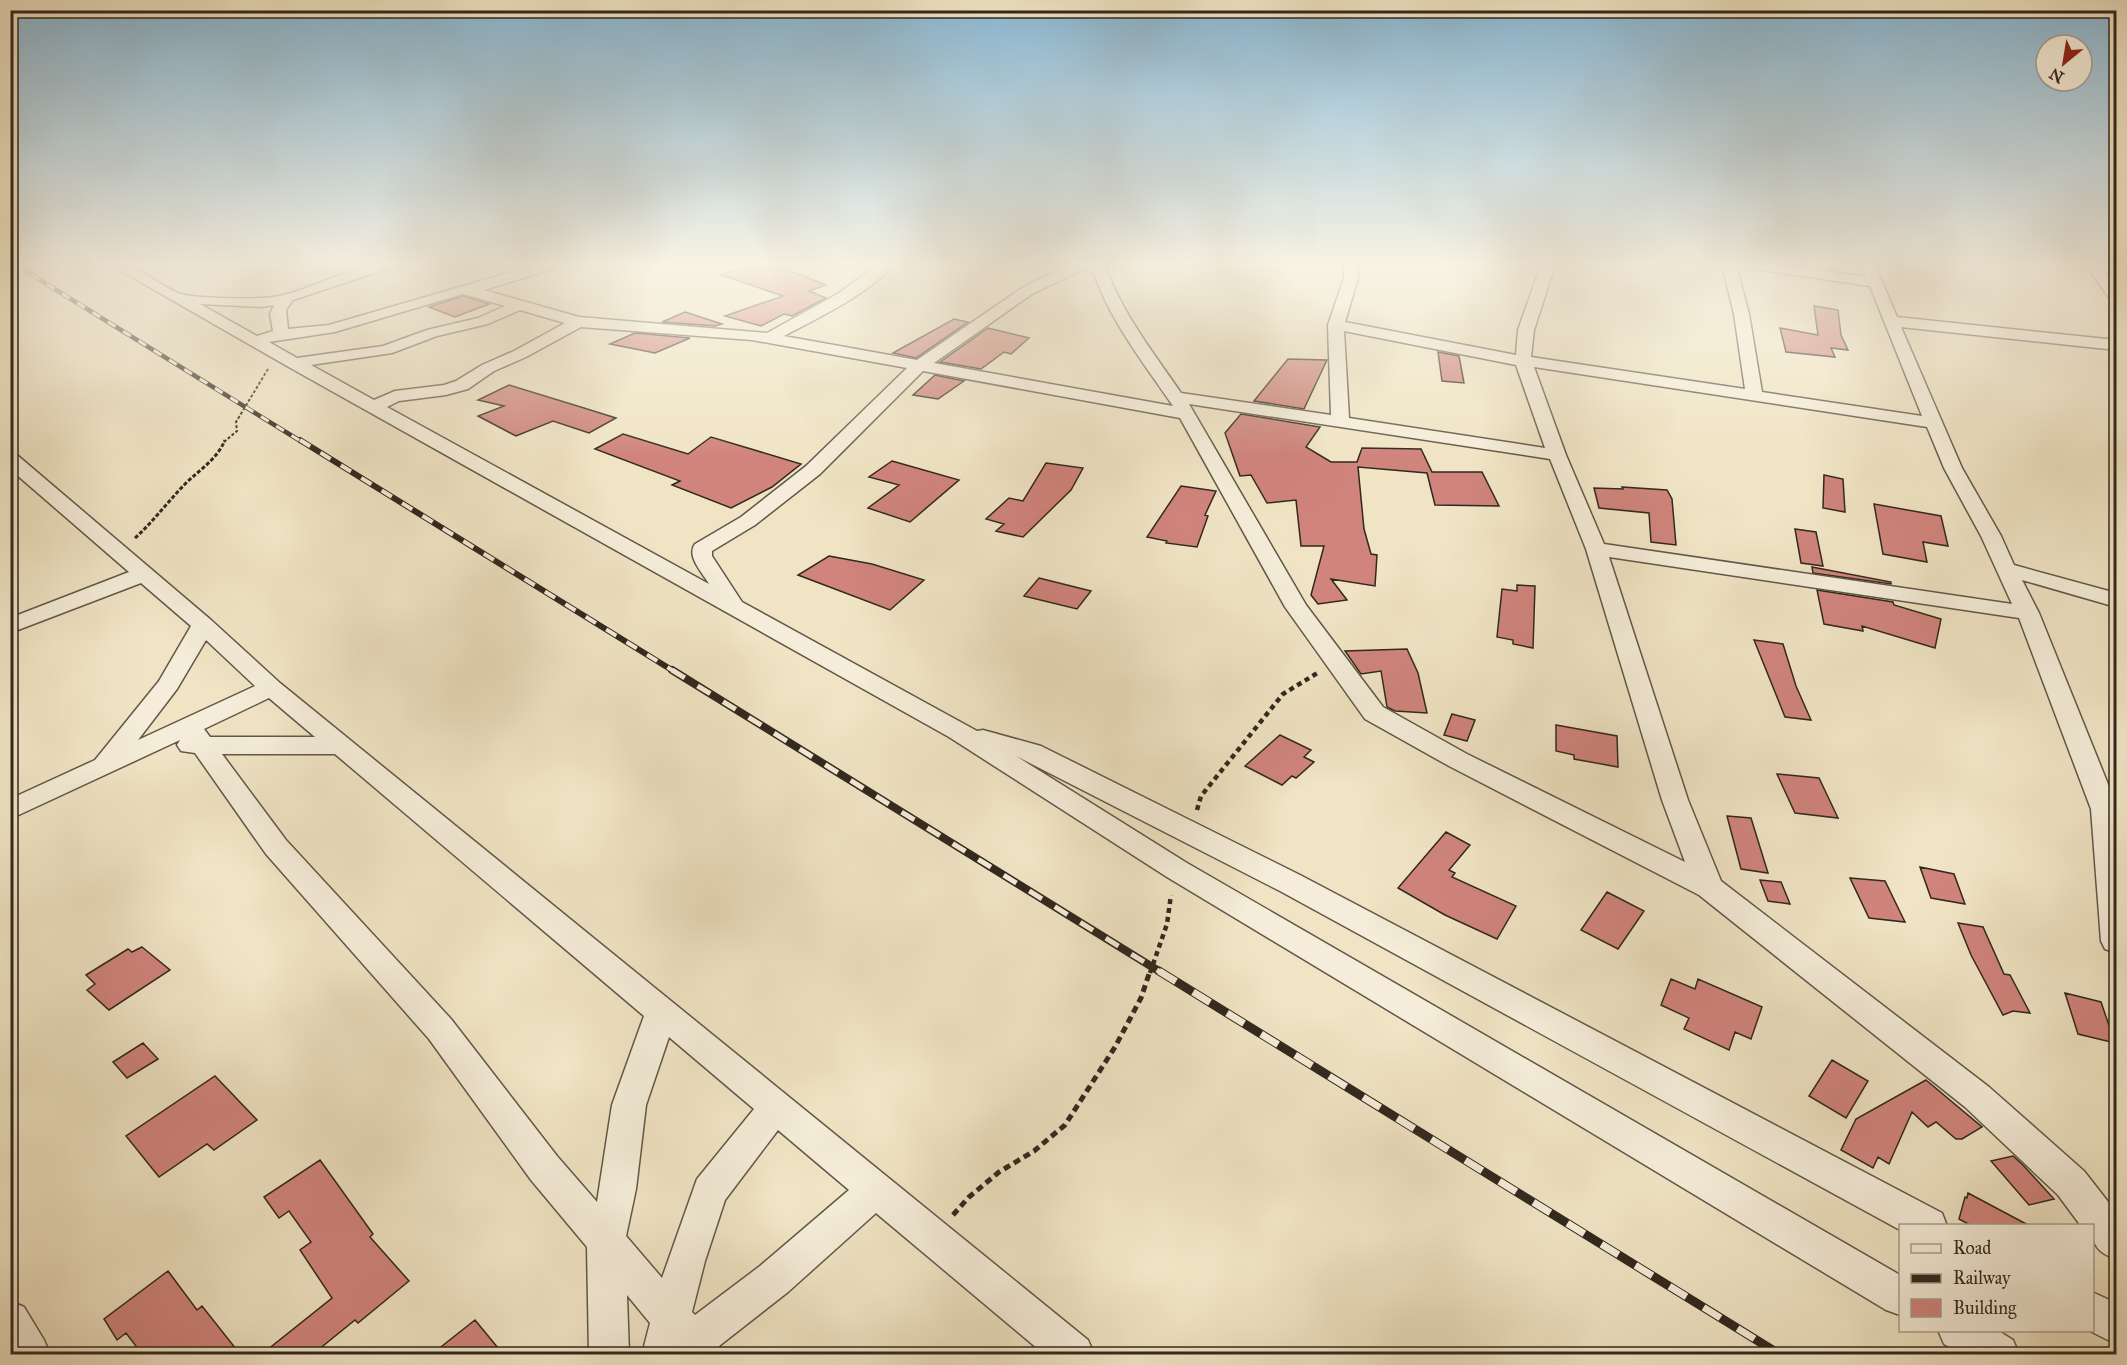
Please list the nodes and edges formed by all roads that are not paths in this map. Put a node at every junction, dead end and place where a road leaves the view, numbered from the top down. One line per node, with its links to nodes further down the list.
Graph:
1 (232, 329): 18 (street)
2 (279, 329): 18 (street)
3 (329, 329): 18 (street)
4 (450, 329): 18 (street)
5 (566, 329): 23 (street)
6 (658, 329): 16 (street)
7 (786, 329): 16 (street)
8 (972, 329): 20 (street)
9 (1129, 329): 22 (street)
10 (1336, 329): 24 (street)
11 (1355, 329): 19 (street)
12 (1526, 329): 19 (street)
13 (1745, 329): 21 (street)
14 (1895, 329): 25 (street)
15 (1964, 329): 17 (street)
16 (769, 338): 20 (street)
17 (2116, 345)
18 (284, 350): 23 (street)
19 (1523, 361): 21 (street); 26 (street)
20 (920, 365): 22 (street); 32 (street)
21 (1754, 397): 25 (street)
22 (1182, 406): 24 (street); 44 (street)
23 (373, 407): 32 (street)
24 (1340, 422): 26 (street)
25 (1934, 423): 29 (street)
26 (1557, 455): 28 (street)
27 (12, 462): 30 (street)
28 (1596, 549): 33 (street); 44 (street)
29 (2005, 569): 31 (street); 33 (street)
30 (144, 574): 34 (street); 35 (street)
31 (2116, 600)
32 (736, 610): 37 (street)
33 (2028, 613): 45 (street)
34 (203, 625): 36 (street); 40 (street)
35 (10, 626)
36 (271, 688): 38 (street); 39 (street)
37 (958, 731): 41 (street); 43 (street)
38 (195, 735): 39 (street); 40 (street); 50 (street)
39 (340, 746): 46 (street)
40 (103, 767): 42 (street)
41 (1142, 809): 43 (street); 49 (street)
42 (10, 810)
43 (1093, 817): 52 (street)
44 (1709, 887): 51 (street)
45 (2116, 941)
46 (661, 1013): 47 (street); 50 (street)
47 (776, 1108): 48 (street); 57 (street)
48 (875, 1190): 57 (street); 60 (street)
49 (1925, 1224)
50 (606, 1241): 57 (street); 59 (street)
51 (2116, 1241)
52 (1899, 1295)
53 (2094, 1312): 55 (street)
54 (10, 1321): 58 (street)
55 (2116, 1324)
56 (1961, 1332): 61 (street)
57 (680, 1345)
58 (30, 1354)
59 (609, 1354)
60 (1074, 1354)
61 (1998, 1354)

